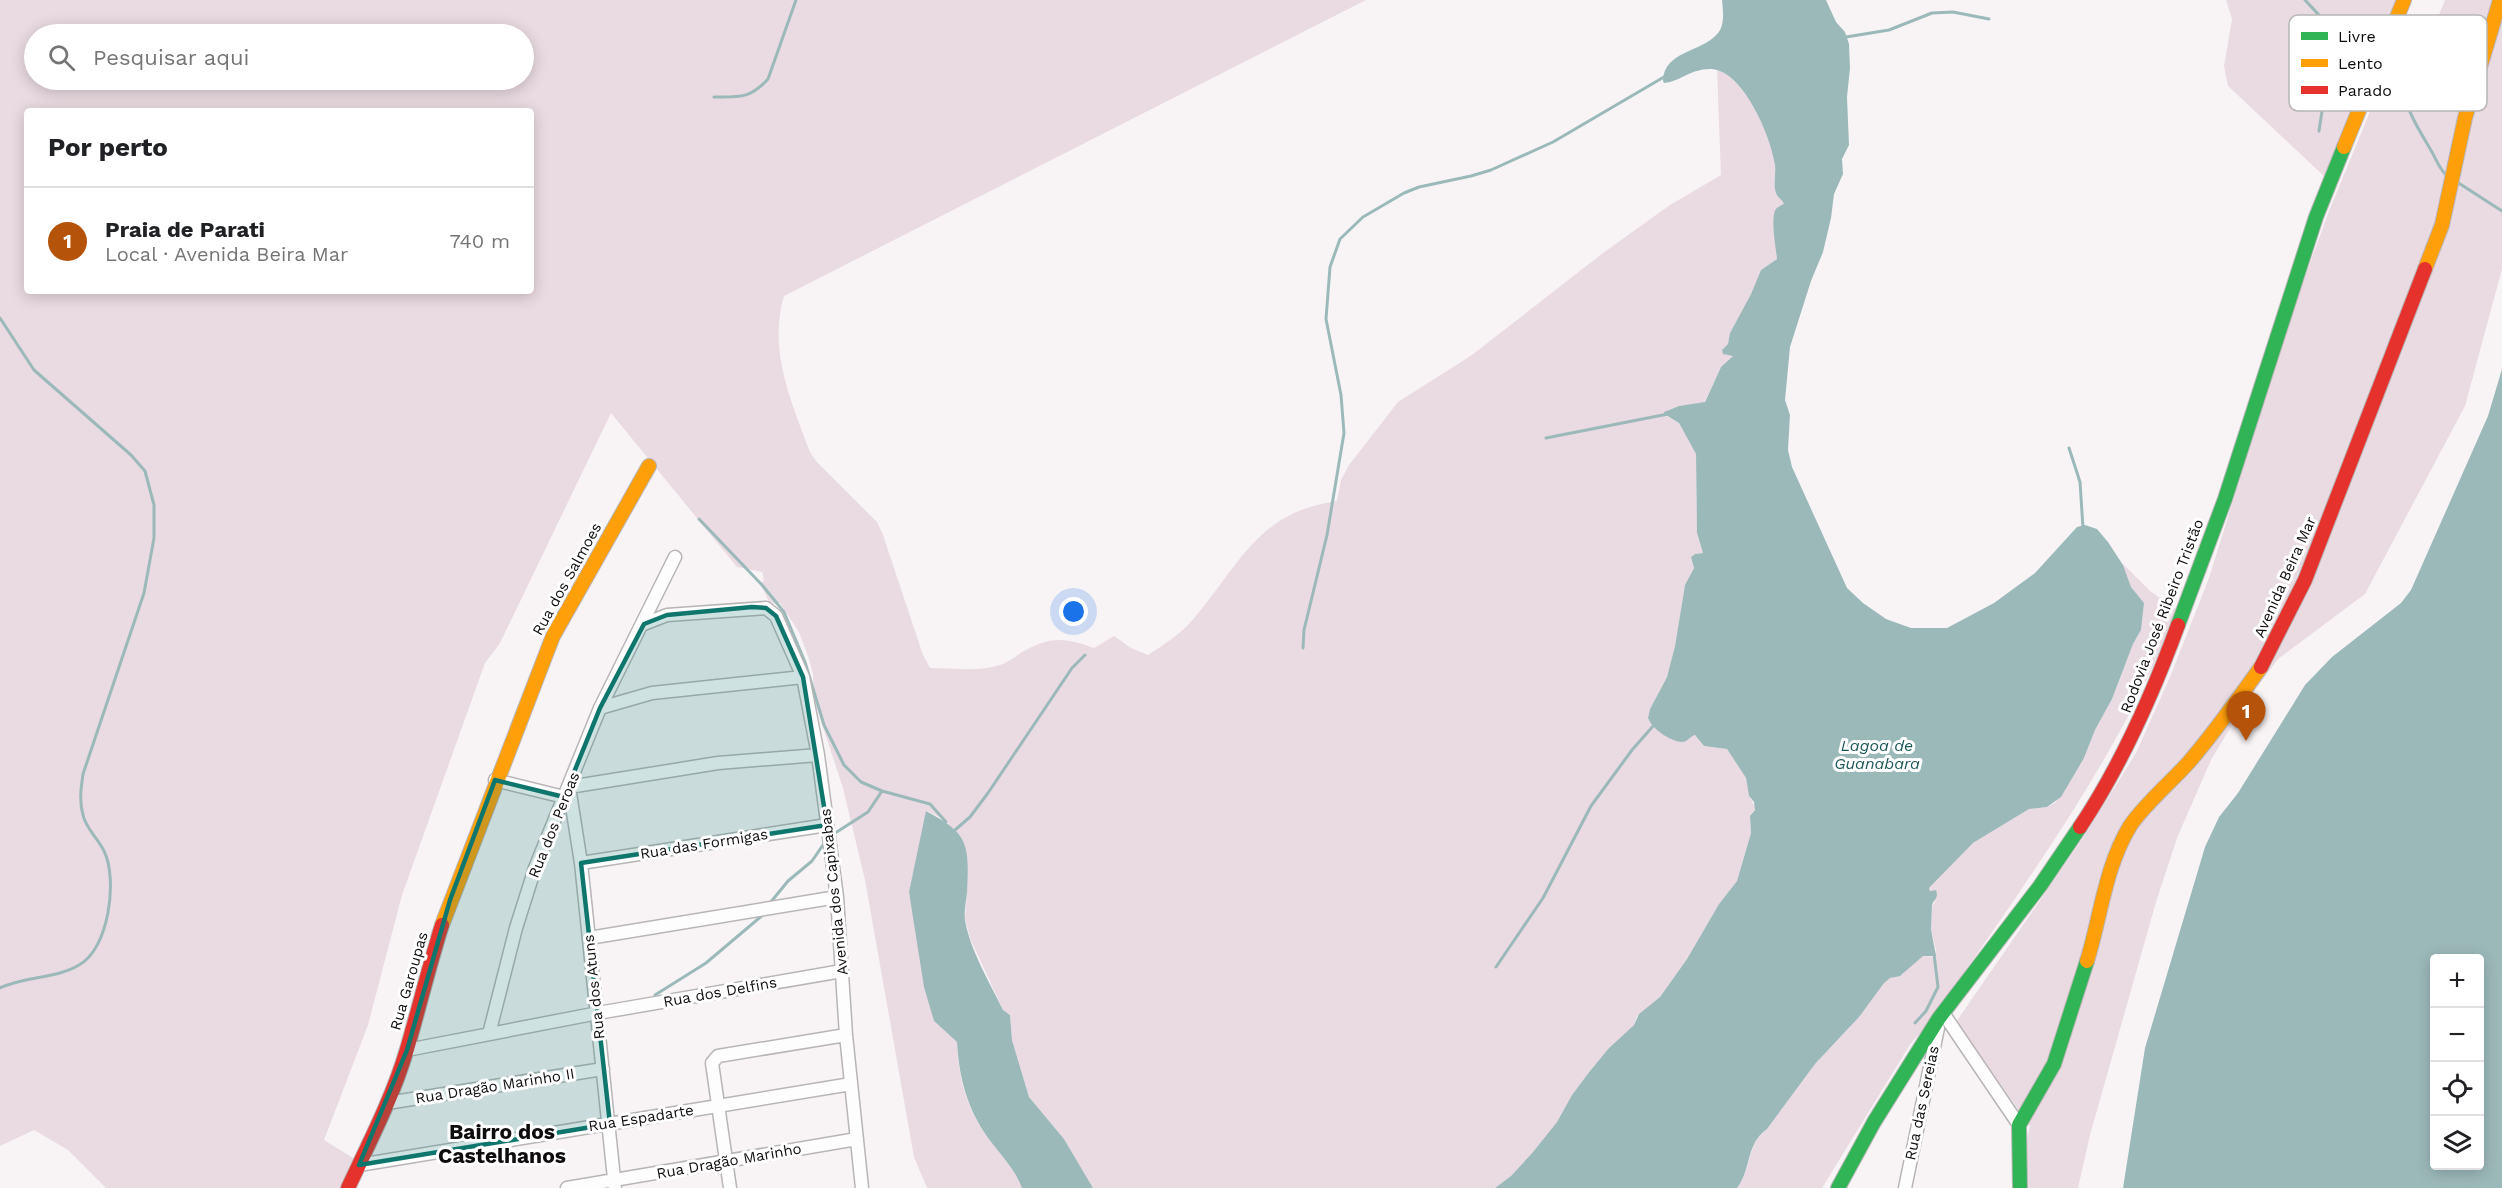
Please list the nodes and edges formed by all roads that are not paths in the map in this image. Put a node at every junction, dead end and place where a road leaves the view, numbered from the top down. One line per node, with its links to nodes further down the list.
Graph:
1 (2404, 0): 3 (street, Rodovia José Ribeiro Tristão)
2 (2500, 0): 4 (street, Avenida Beira Mar)
3 (2398, 15)
4 (2487, 44)
5 (2359, 111): 21 (street, Rodovia José Ribeiro Tristão)
6 (2467, 111): 30 (street, Avenida Beira Mar)
7 (649, 466): 13 (street, Rua dos Salmoes)
8 (675, 557): 9 (street, Rua dos Peroas)
9 (644, 624): 10 (street, Avenida dos Capixabas); 11 (street, Rua dos Peroas)
10 (803, 676): 11 (street); 12 (street, Avenida dos Capixabas)
11 (600, 708): 14 (street, Rua dos Peroas)
12 (818, 756): 14 (street); 15 (street, Avenida dos Capixabas)
13 (495, 780): 14 (street); 24 (street, Rua Garoupas)
14 (566, 792): 16 (street, Rua dos Atuns); 22 (street, Rua dos Peroas)
15 (827, 825): 16 (street, Rua das Formigas); 17 (street, Avenida dos Capixabas)
16 (581, 863): 18 (street, Rua dos Atuns)
17 (837, 897): 18 (street); 19 (street, Avenida dos Capixabas)
18 (589, 938): 20 (street, Rua dos Atuns)
19 (842, 971): 20 (street, Rua dos Delfins); 23 (street, Avenida dos Capixabas)
20 (598, 1013): 22 (street, Rua dos Delfins); 25 (street, Rua dos Atuns)
21 (1942, 1016): 30 (street); 39 (street, Rodovia José Ribeiro Tristão); 40 (street, Rua das Sereias)
22 (489, 1034): 24 (street, Rua dos Delfins)
23 (846, 1035): 26 (street, Avenida dos Capixabas); 28 (street)
24 (407, 1050): 27 (street, Rua Garoupas)
25 (603, 1069): 27 (street, Rua Dragão Marinho II); 29 (street, Rua dos Atuns)
26 (851, 1084): 28 (street, Rua Espadarte); 31 (street, Avenida dos Capixabas)
27 (387, 1103): 33 (street, Rua Garoupas)
28 (718, 1105): 29 (street, Rua Espadarte); 32 (street)
29 (610, 1124): 33 (street, Rua Espadarte); 34 (street, Rua dos Atuns)
30 (2019, 1125): 41 (street)
31 (857, 1139): 32 (street, Rua Dragão Marinho); 38 (street, Avenida dos Capixabas)
32 (727, 1161): 34 (street, Rua Dragão Marinho); 37 (street)
33 (360, 1165): 35 (street, Rua Garoupas)
34 (615, 1184): 36 (street, Rua Dragão Marinho)
35 (348, 1188)
36 (567, 1188)
37 (730, 1188)
38 (861, 1188)
39 (1839, 1188)
40 (1905, 1188)
41 (2020, 1188)

